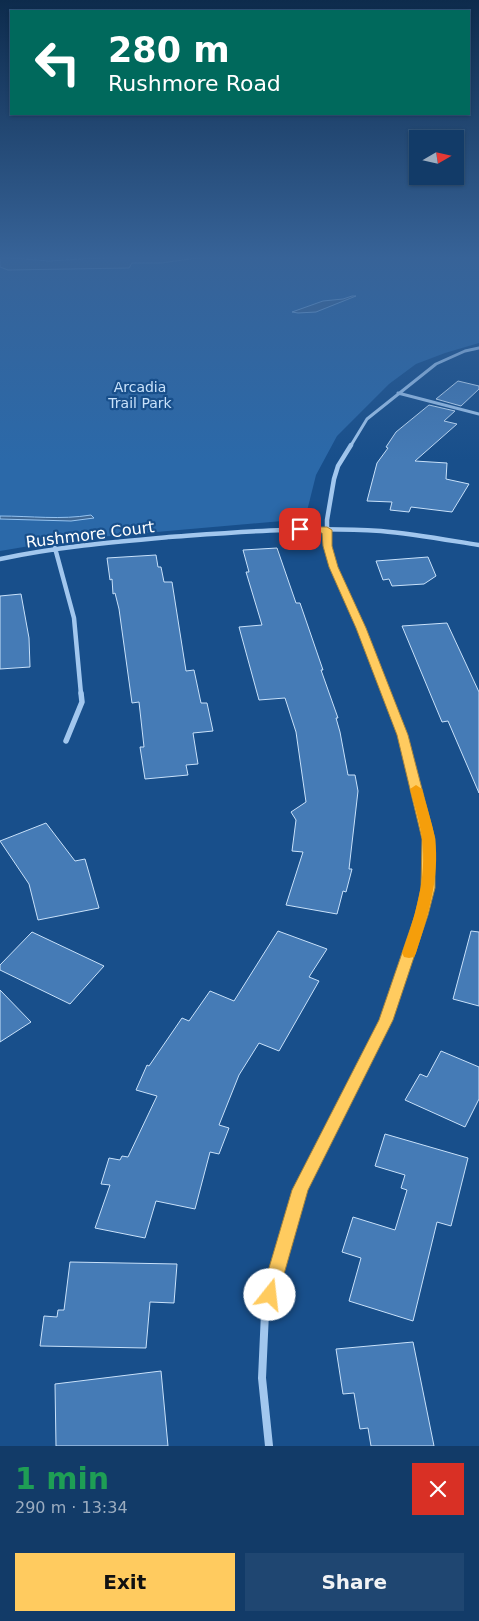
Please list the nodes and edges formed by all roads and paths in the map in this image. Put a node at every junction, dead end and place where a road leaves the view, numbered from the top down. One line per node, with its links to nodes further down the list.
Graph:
1 (479, 348): 2 (street)
2 (398, 393): 3 (street); 4 (street)
3 (479, 414)
4 (327, 530): 5 (street, Rushmore Court); 6 (street, Rushmore Court); 9 (street)
5 (479, 544)
6 (55, 548): 7 (street, Rushmore Court); 8 (street)
7 (0, 559)
8 (66, 741)
9 (268, 1446)

